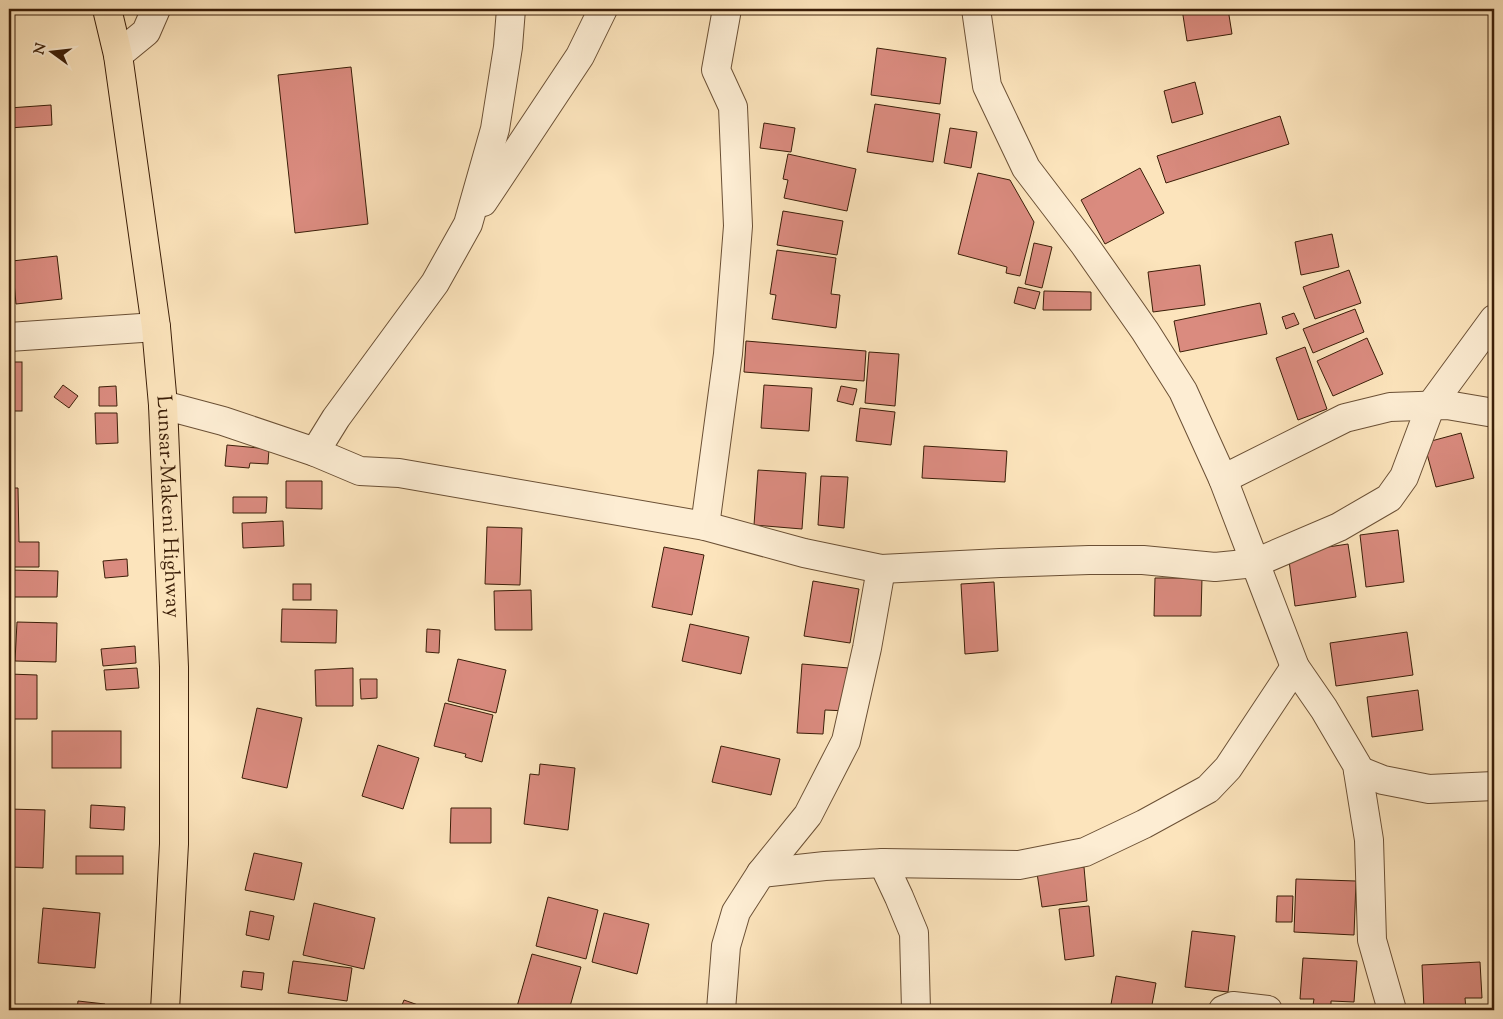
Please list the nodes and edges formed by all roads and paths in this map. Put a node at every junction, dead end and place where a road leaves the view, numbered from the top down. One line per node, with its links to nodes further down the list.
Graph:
1 (107, 9): 7 (main road, Lunsar-Makeni Highway)
2 (156, 9): 7 (street)
3 (511, 9): 8 (street)
4 (603, 9): 8 (street)
5 (726, 9): 17 (street)
6 (976, 9): 16 (street)
7 (118, 55): 10 (main road, Lunsar-Makeni Highway)
8 (468, 224): 15 (street)
9 (1494, 319): 13 (street)
10 (156, 327): 11 (street); 12 (main road, Lunsar-Makeni Highway)
11 (9, 337)
12 (163, 405): 15 (street); 25 (main road, Lunsar-Makeni Highway)
13 (1430, 405): 14 (street); 16 (street); 18 (street)
14 (1494, 412)
15 (315, 452): 17 (street)
16 (1223, 479): 18 (street)
17 (705, 526): 19 (street)
18 (1255, 563): 19 (street); 20 (street)
19 (881, 569): 24 (street)
20 (1295, 667): 21 (street); 23 (street)
21 (1358, 770): 22 (street); 30 (street)
22 (1494, 786)
23 (883, 863): 24 (street); 27 (street)
24 (761, 873): 26 (street)
25 (165, 1010)
26 (721, 1010)
27 (916, 1010)
28 (1224, 1010): 29 (street)
29 (1268, 1010)
30 (1392, 1010)

